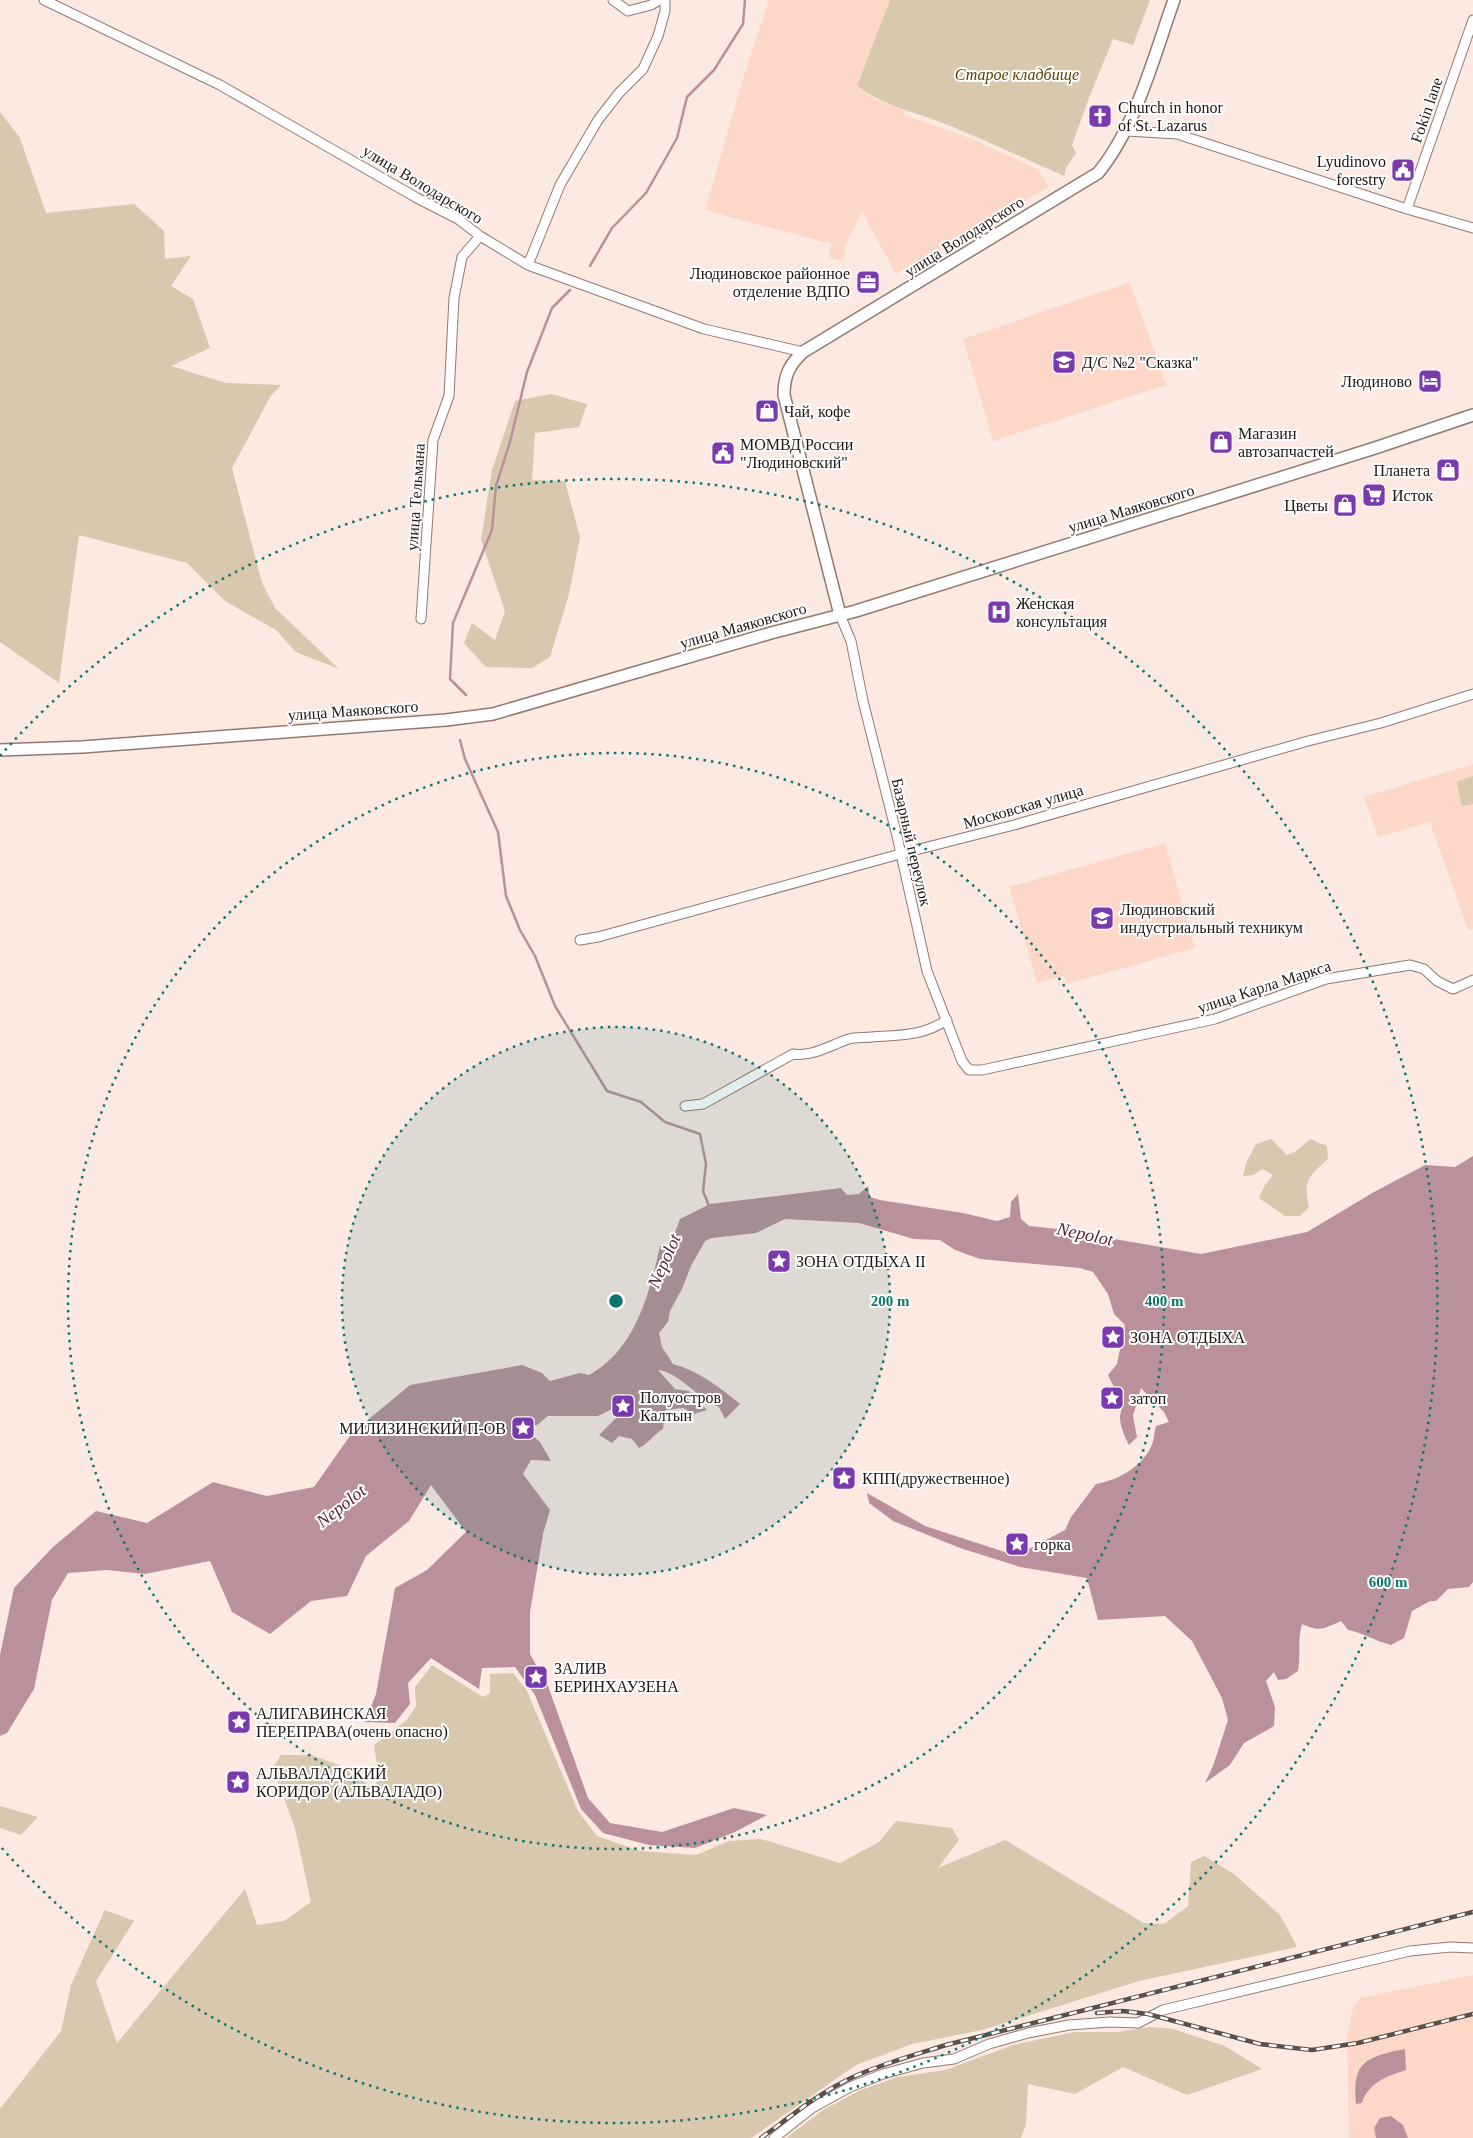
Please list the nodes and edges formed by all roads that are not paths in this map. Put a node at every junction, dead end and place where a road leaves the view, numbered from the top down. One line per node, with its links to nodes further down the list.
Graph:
1 (44, 0): 10 (street, улица Володарского)
2 (613, 0): 5 (street)
3 (665, 0): 11 (street)
4 (1174, 0): 7 (street, улица Володарского)
5 (655, 3)
6 (1473, 20): 8 (street, Fokin lane)
7 (1127, 130): 8 (street); 12 (street, улица Володарского)
8 (1407, 209): 9 (street)
9 (1473, 228)
10 (480, 236): 11 (street, улица Володарского); 15 (street, улица Тельмана)
11 (528, 266): 12 (street, улица Володарского)
12 (803, 352): 14 (street, улица Володарского)
13 (1473, 415): 14 (street, улица Маяковского)
14 (840, 615): 17 (street, улица Маяковского); 18 (street, Базарный переулок)
15 (421, 619)
16 (1473, 694): 18 (street, Московская улица)
17 (0, 750)
18 (900, 854): 19 (street, Московская улица); 21 (street, Базарный переулок)
19 (580, 940)
20 (1473, 980): 22 (street, улица Карла Маркса)
21 (947, 1020): 22 (street, Базарный переулок); 23 (street)
22 (969, 1070)
23 (685, 1106)
24 (1473, 1948): 25 (street)
25 (774, 2138)

